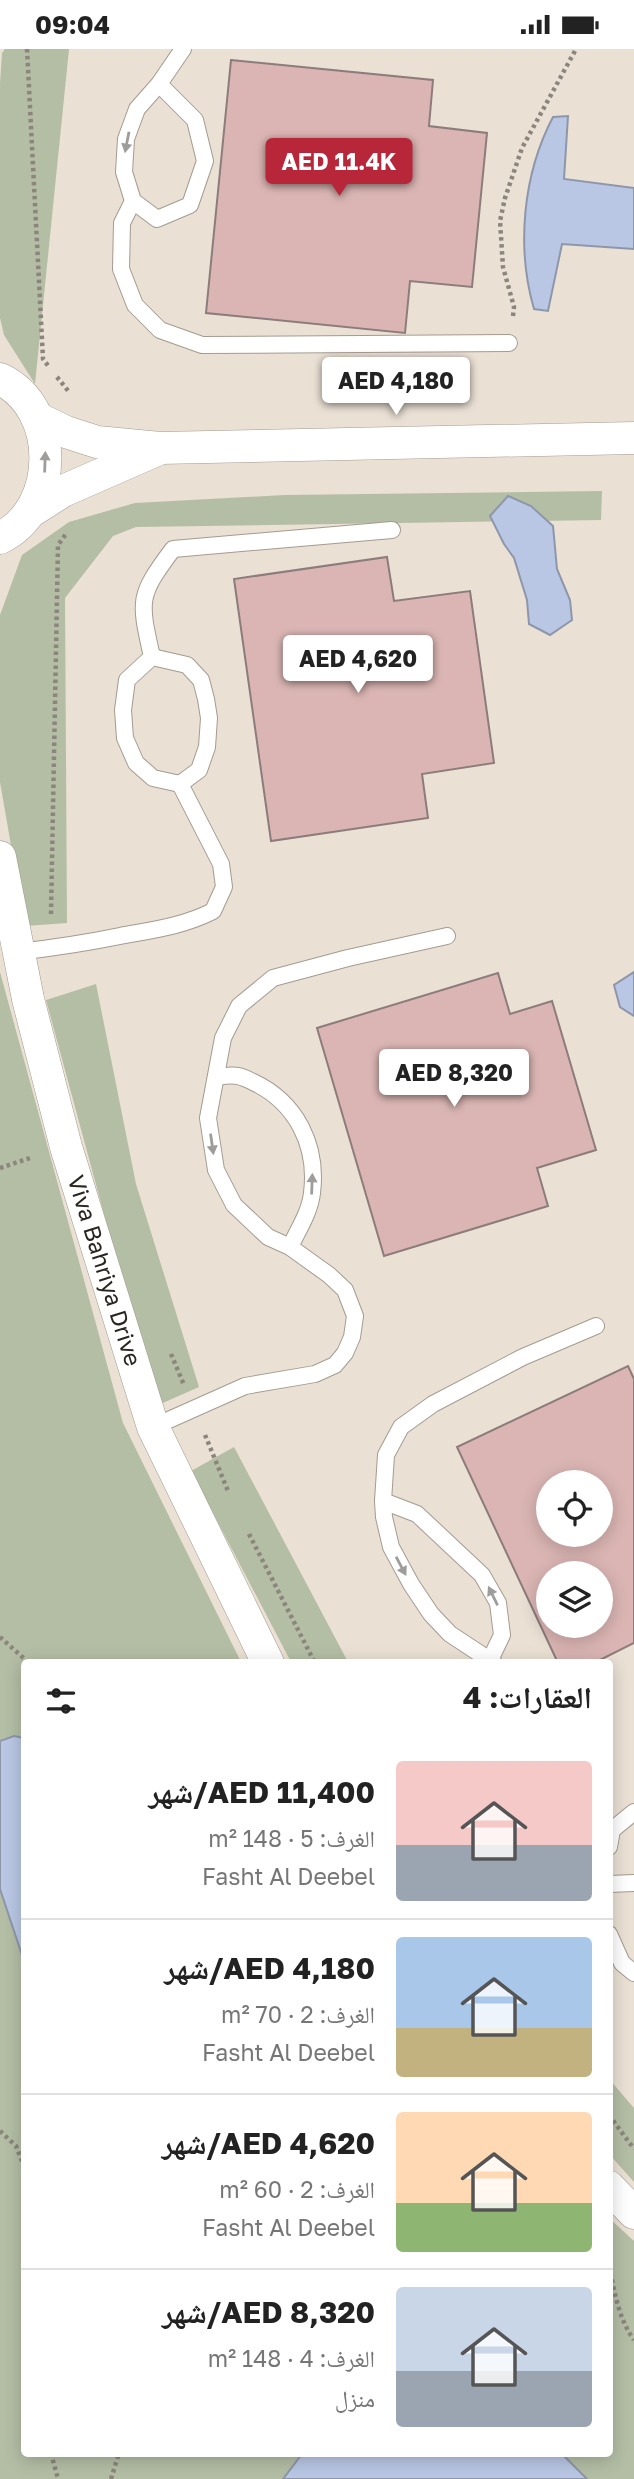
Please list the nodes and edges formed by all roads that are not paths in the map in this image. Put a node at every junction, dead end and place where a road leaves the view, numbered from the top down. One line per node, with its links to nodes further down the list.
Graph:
1 (183, 49): 2 (lane)
2 (159, 84): 3 (lane, one-way to 3); 3 (lane)
3 (133, 201): 4 (lane)
4 (509, 343)
5 (2, 373): 6 (street)
6 (37, 418): 8 (street); 9 (street, one-way to 6)
7 (634, 438): 8 (street)
8 (160, 448): 9 (street)
9 (30, 512): 11 (street)
10 (391, 530): 12 (lane)
11 (2, 540)
12 (152, 656): 13 (lane); 13 (lane)
13 (180, 784): 16 (lane)
14 (0, 857): 16 (street, Viva Bahriya Drive)
15 (447, 936): 17 (lane)
16 (18, 952): 20 (street, Viva Bahriya Drive)
17 (218, 1077): 18 (lane, one-way to 18); 18 (lane, one-way to 17)
18 (290, 1247): 20 (lane)
19 (596, 1326): 21 (lane)
20 (153, 1427): 22 (street, Viva Bahriya Drive)
21 (383, 1501): 23 (lane, one-way to 23); 24 (lane, one-way to 21)
22 (266, 1659)
23 (489, 1659)
24 (493, 1659)
25 (634, 1812): 26 (lane)
26 (613, 1829)
27 (613, 1884): 28 (lane)
28 (634, 1884)
29 (613, 1943): 30 (lane)
30 (634, 1973)
31 (613, 2191): 32 (street)
32 (634, 2213)

